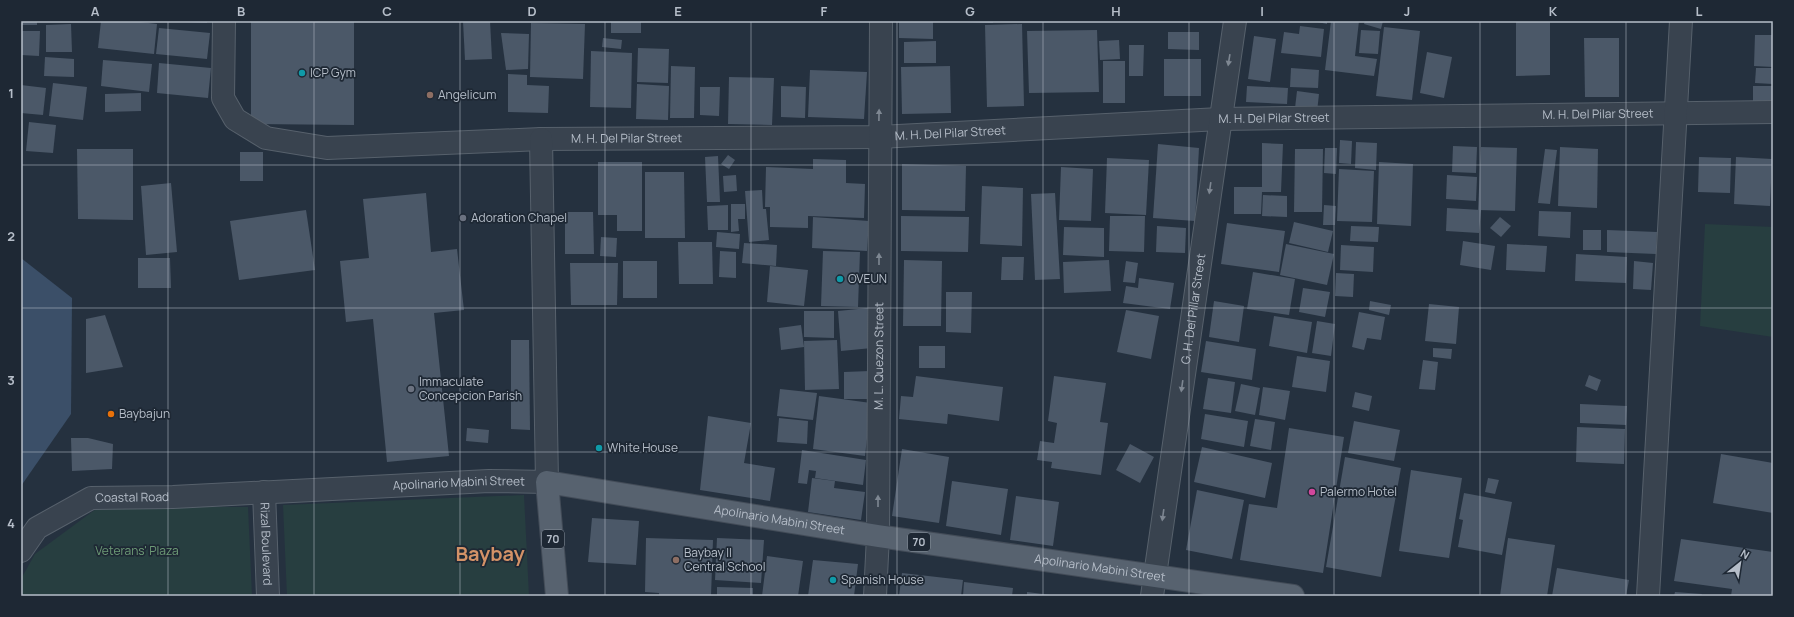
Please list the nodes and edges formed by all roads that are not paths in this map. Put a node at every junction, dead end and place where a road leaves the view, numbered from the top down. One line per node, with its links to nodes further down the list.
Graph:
1 (224, 21): 9 (street, M. H. Del Pilar Street)
2 (881, 21): 8 (street, M. L. Quezon Street, one-way to 2)
3 (1235, 21): 7 (street, G. H. Del Pillar Street, one-way to 7)
4 (1681, 21): 5 (street)
5 (1674, 112): 6 (street, M. H. Del Pilar Street); 7 (street, M. H. Del Pilar Street); 19 (street)
6 (1773, 112)
7 (1220, 119): 8 (street, M. H. Del Pilar Street); 14 (street, G. H. Del Pillar Street, one-way to 14)
8 (879, 137): 9 (street, M. H. Del Pilar Street); 12 (street, M. L. Quezon Street, one-way to 8)
9 (541, 139): 10 (street)
10 (547, 482): 11 (street, Apolinario Mabini Street); 12 (main road, Apolinario Mabini Street / 70); 16 (main road, 70)
11 (264, 492): 13 (street, Coastal Road); 15 (street, Rizal Boulevard)
12 (878, 536): 14 (main road, Apolinario Mabini Street / 70); 17 (street, M. L. Quezon Street)
13 (21, 551)
14 (1153, 586): 18 (main road, Apolinario Mabini Street / 70)
15 (268, 596)
16 (557, 596)
17 (875, 596)
18 (1293, 596)
19 (1648, 596)

